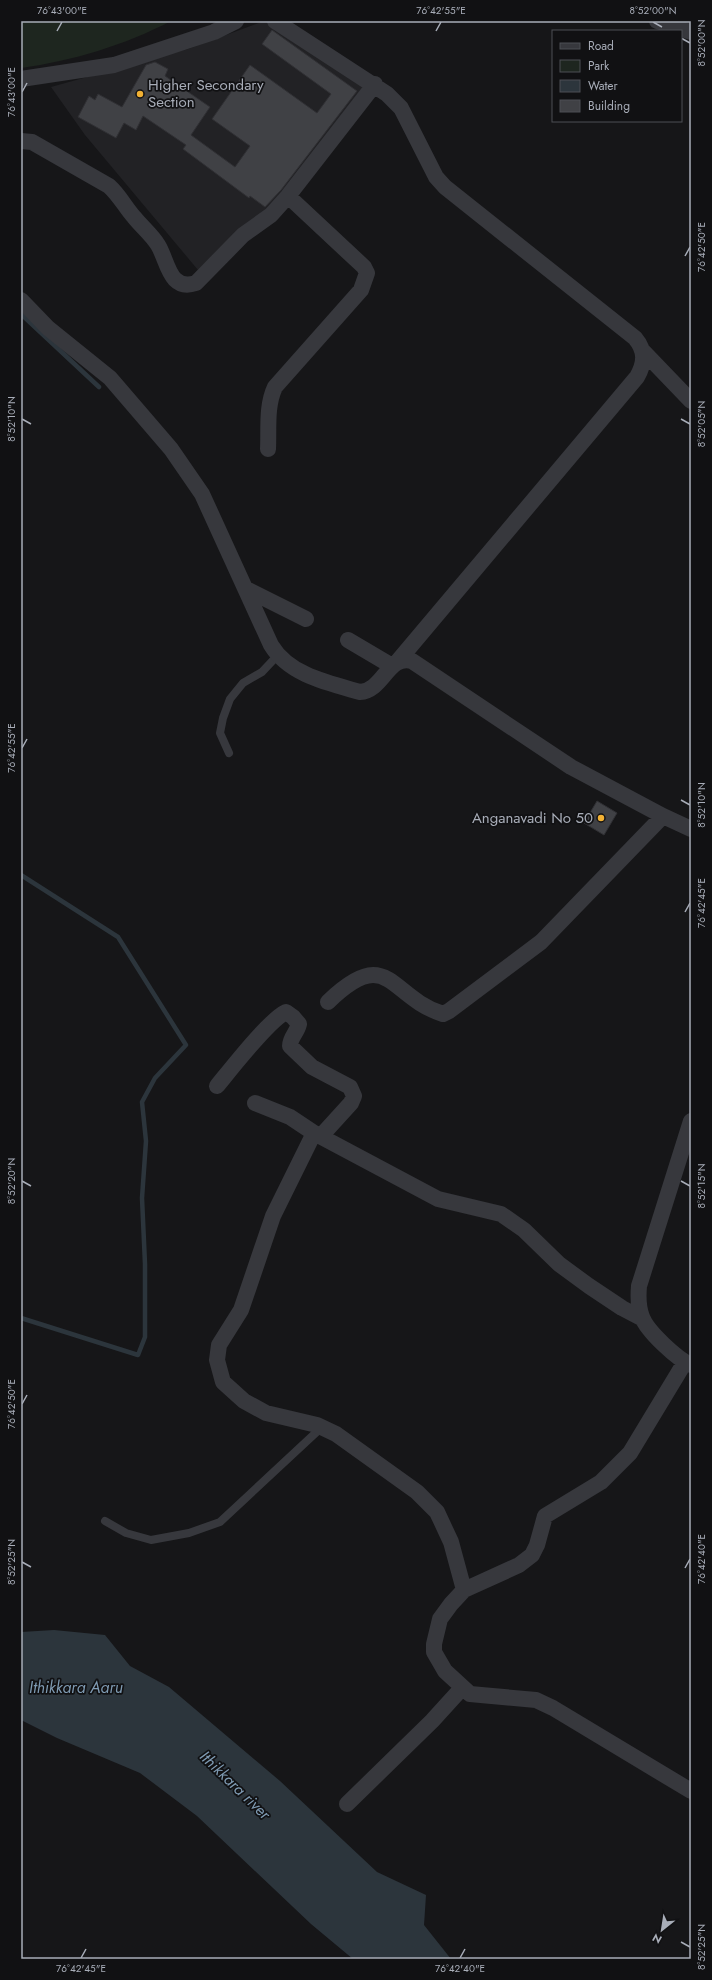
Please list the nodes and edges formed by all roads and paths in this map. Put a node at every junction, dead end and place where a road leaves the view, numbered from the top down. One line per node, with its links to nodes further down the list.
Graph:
1 (236, 21): 5 (street)
2 (275, 21): 6 (street)
3 (657, 21): 4 (street)
4 (691, 32)
5 (21, 79)
6 (375, 84): 8 (street); 10 (street)
7 (21, 141): 8 (street)
8 (288, 196): 12 (street)
9 (21, 300): 13 (street)
10 (642, 350): 11 (street); 17 (street)
11 (691, 402)
12 (268, 450)
13 (246, 589): 14 (street); 16 (street)
14 (306, 619)
15 (348, 640): 17 (street)
16 (277, 656): 17 (street); 18 (lane)
17 (395, 664): 19 (street)
18 (229, 753)
19 (663, 816): 20 (street); 21 (street)
20 (691, 829)
21 (328, 1002)
22 (217, 1086): 25 (street)
23 (255, 1103): 25 (street)
24 (691, 1121): 26 (street)
25 (317, 1135): 26 (street); 28 (street)
26 (643, 1319): 27 (street)
27 (688, 1363): 30 (street)
28 (322, 1427): 29 (lane); 30 (street)
29 (105, 1521)
30 (464, 1590): 31 (street)
31 (462, 1688): 32 (street); 33 (street)
32 (691, 1791)
33 (347, 1804)

